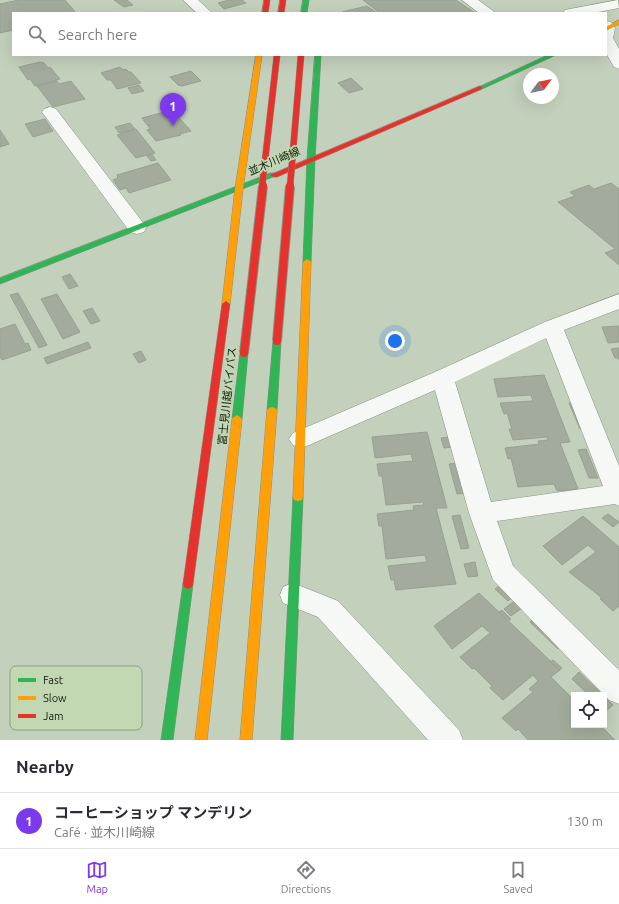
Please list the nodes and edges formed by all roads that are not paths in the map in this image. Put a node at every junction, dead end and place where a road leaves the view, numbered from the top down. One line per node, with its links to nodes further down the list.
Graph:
1 (190, 0): 8 (street)
2 (267, 0): 9 (main road)
3 (283, 0): 10 (main road)
4 (306, 0): 11 (main road)
5 (470, 0): 12 (street)
6 (619, 4): 7 (street)
7 (596, 7): 13 (street)
8 (204, 12)
9 (265, 12)
10 (281, 12)
11 (304, 12)
12 (488, 12)
13 (574, 12)
14 (607, 40): 20 (street)
15 (259, 56): 23 (main road)
16 (277, 56): 35 (main road, 富士見川越バイパス, bridge)
17 (301, 56): 36 (main road, bridge)
18 (318, 56): 22 (main road)
19 (551, 56): 22 (main road, 並木川崎線)
20 (619, 64)
21 (50, 112): 24 (street)
22 (311, 159): 23 (main road, 並木川崎線); 29 (main road)
23 (240, 189): 24 (main road, 並木川崎線); 34 (main road)
24 (137, 228): 25 (main road, 並木川崎線)
25 (0, 281)
26 (619, 300): 27 (street)
27 (552, 327): 28 (street); 30 (street)
28 (443, 378): 29 (street); 31 (street)
29 (301, 439): 32 (main road)
30 (618, 495): 31 (street)
31 (482, 513): 33 (street)
32 (293, 594): 37 (main road); 38 (street)
33 (619, 690)
34 (167, 740)
35 (201, 740)
36 (246, 740)
37 (287, 740)
38 (448, 740)

